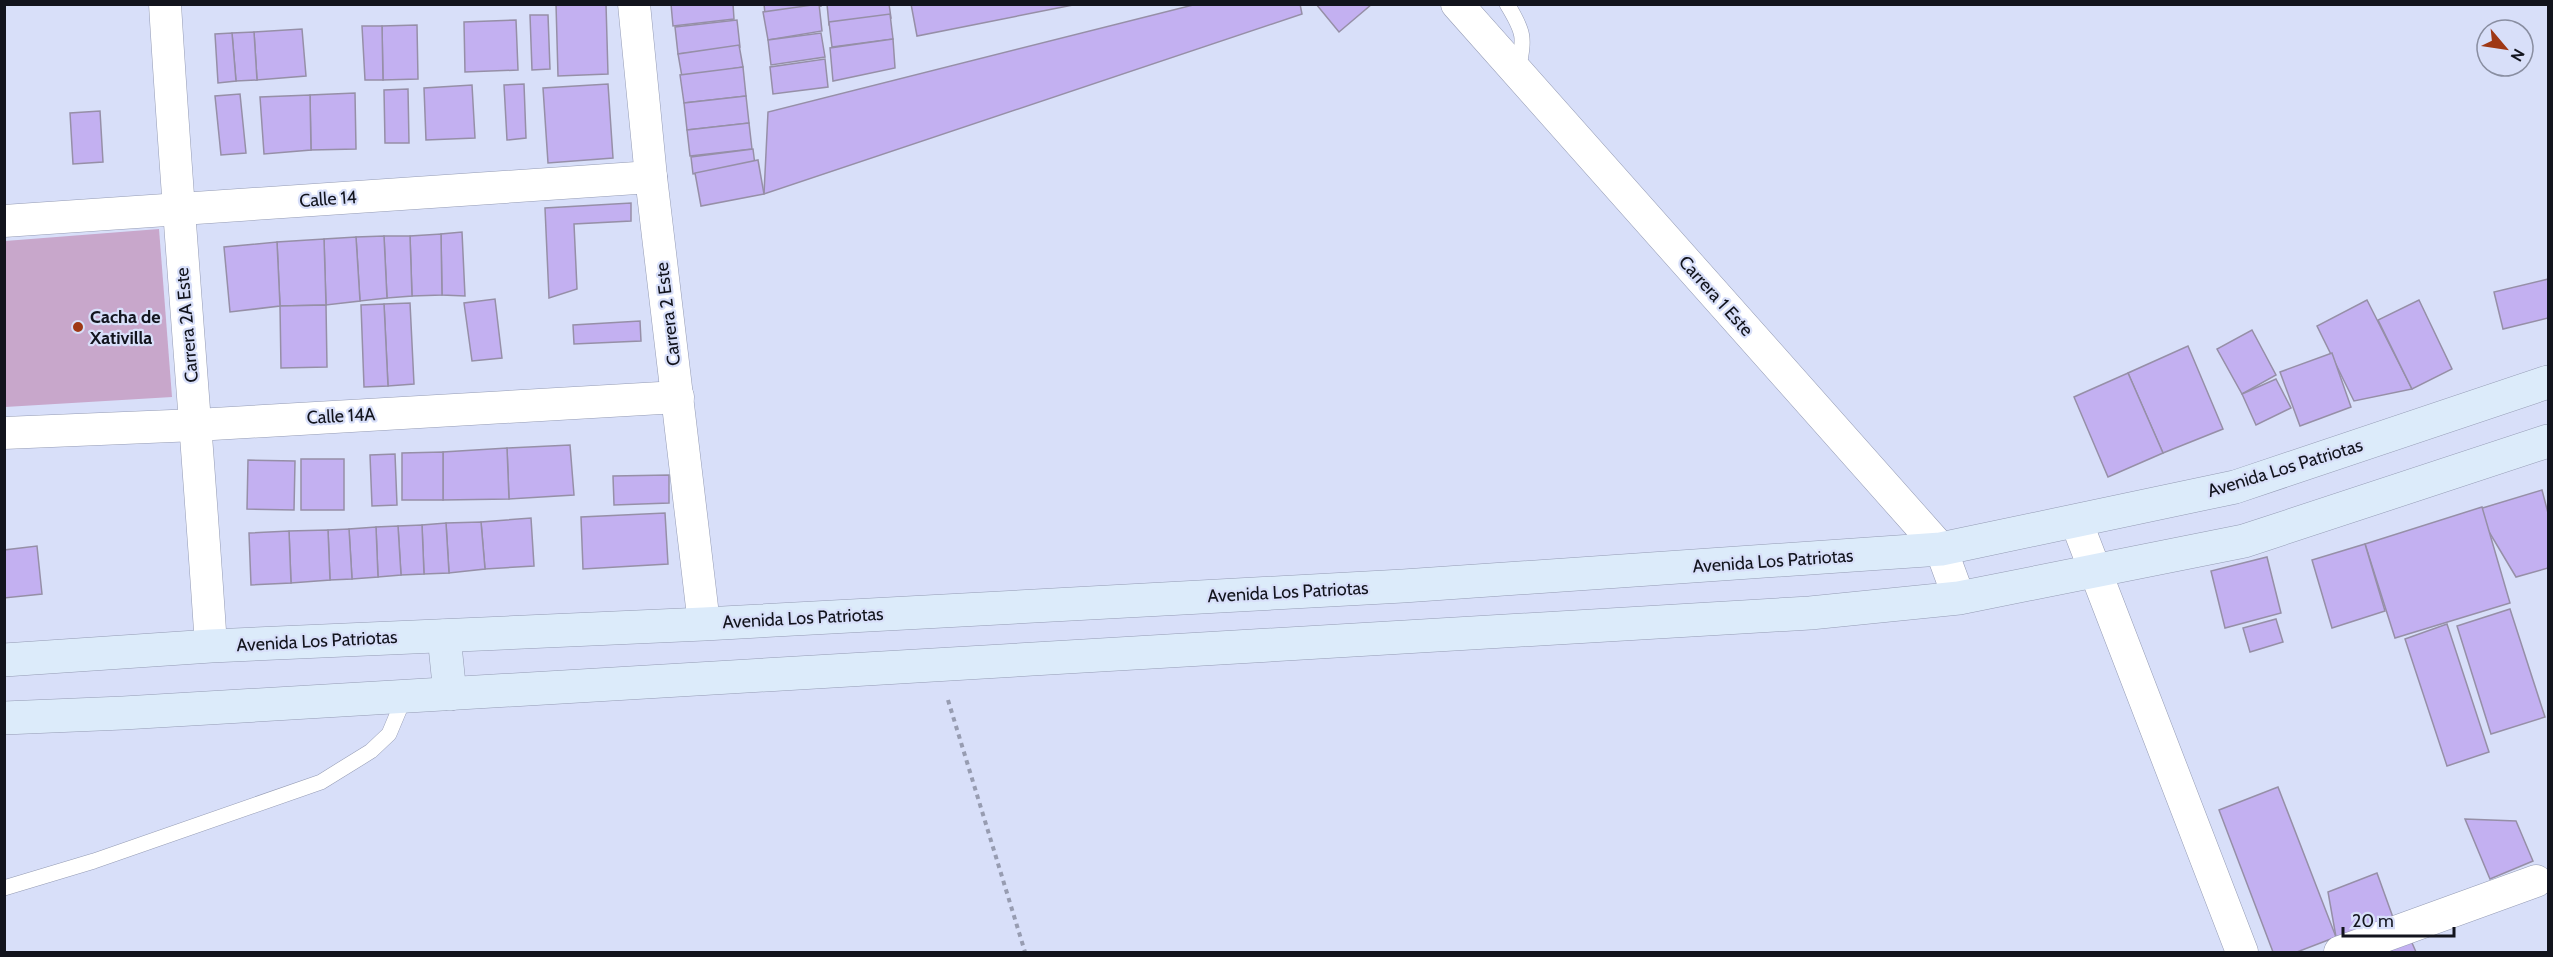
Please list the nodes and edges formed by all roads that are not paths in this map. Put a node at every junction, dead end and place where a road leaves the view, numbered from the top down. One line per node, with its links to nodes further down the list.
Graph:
1 (165, 4): 7 (street, Carrera 2A Este)
2 (634, 4): 6 (street, Carrera 2 Este)
3 (1457, 4): 5 (street, Carrera 1 Este)
4 (1507, 4): 5 (lane)
5 (1518, 73): 15 (street, Carrera 1 Este)
6 (651, 177): 7 (street, Calle 14); 10 (street, Carrera 2 Este)
7 (178, 210): 8 (street, Calle 14); 11 (street, Carrera 2A Este)
8 (4, 221)
9 (2548, 382): 14 (main road, Avenida Los Patriotas)
10 (678, 396): 11 (street, Calle 14A); 18 (street, Carrera 2 Este)
11 (196, 425): 12 (street, Calle 14A); 20 (street, Carrera 2A Este)
12 (4, 433)
13 (2548, 441): 16 (main road)
14 (2076, 520): 15 (main road, Avenida Los Patriotas); 16 (street)
15 (1941, 549): 17 (street, Carrera 1 Este); 18 (main road, Avenida Los Patriotas)
16 (2095, 570): 17 (main road); 27 (street)
17 (1959, 598): 22 (main road)
18 (704, 624): 19 (main road, Avenida Los Patriotas)
19 (444, 636): 20 (main road, Avenida Los Patriotas); 22 (main road)
20 (211, 646): 21 (main road, Avenida Los Patriotas)
21 (4, 660)
22 (450, 693): 23 (main road)
23 (405, 696): 24 (main road); 26 (lane)
24 (4, 718)
25 (2536, 881): 28 (street)
26 (4, 888)
27 (2242, 952)
28 (2340, 952)

